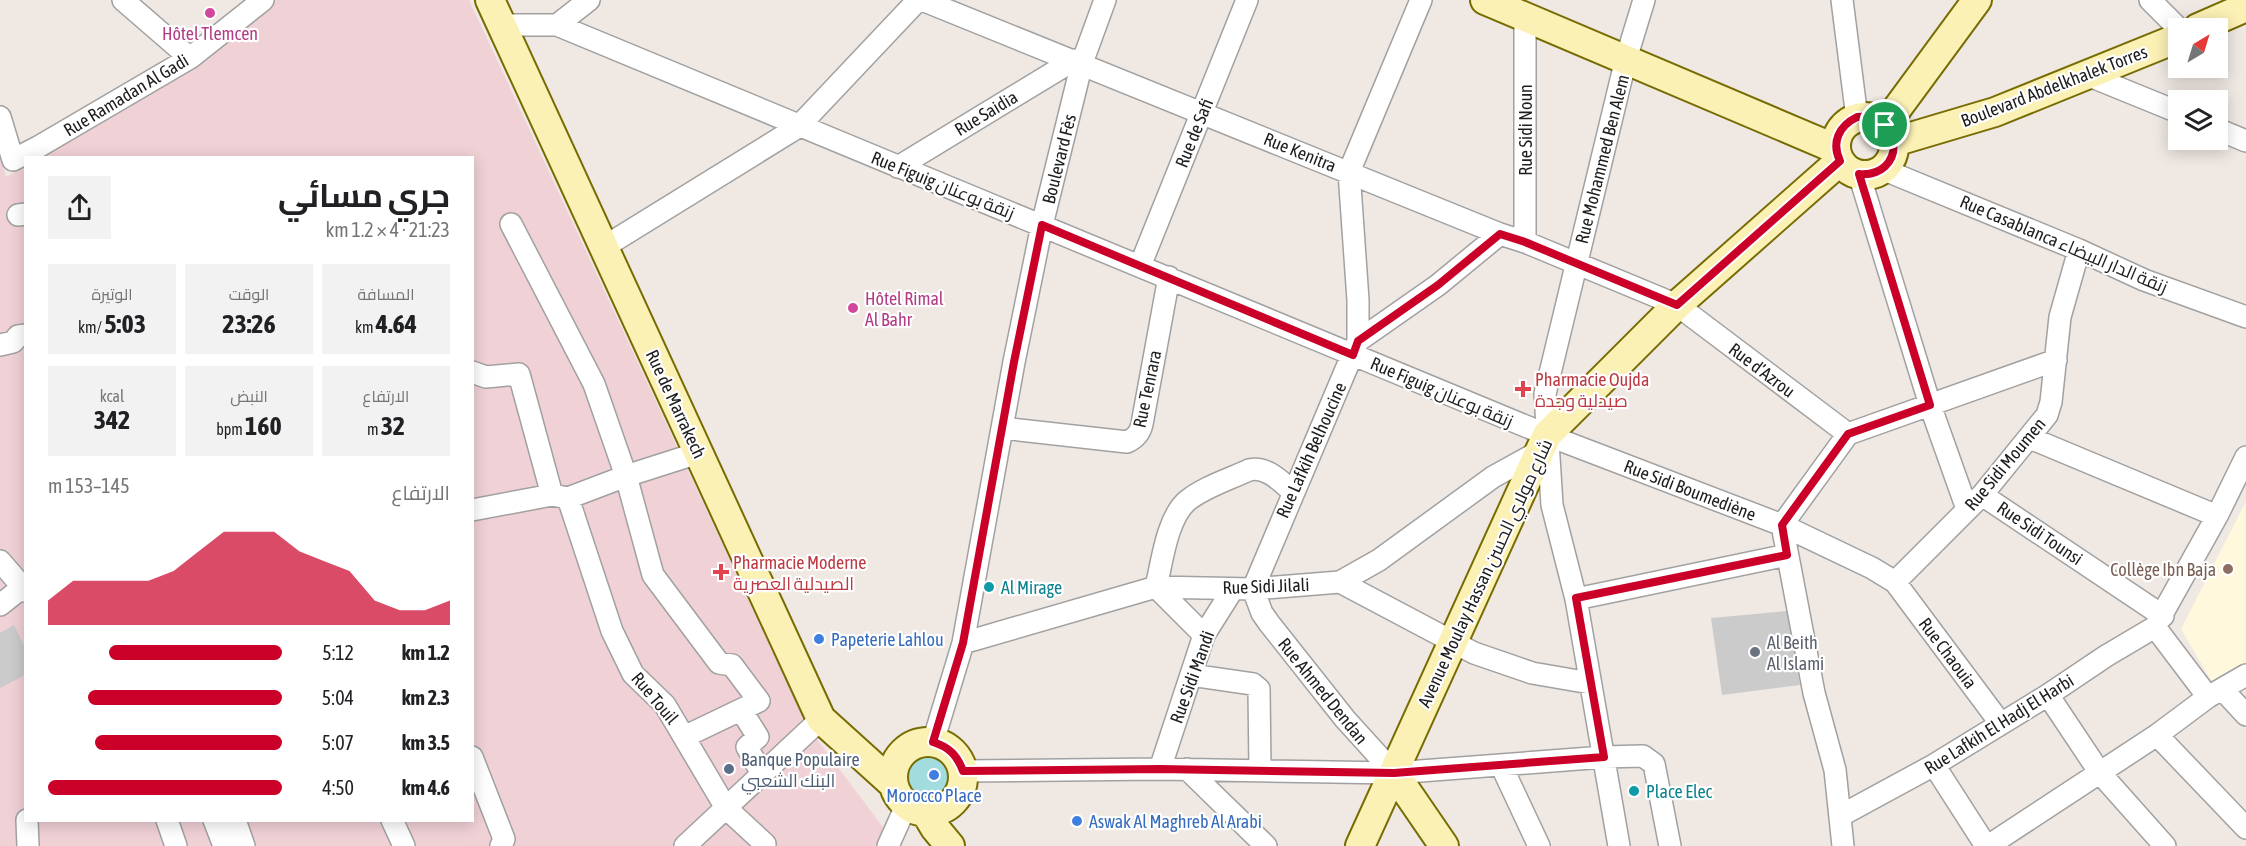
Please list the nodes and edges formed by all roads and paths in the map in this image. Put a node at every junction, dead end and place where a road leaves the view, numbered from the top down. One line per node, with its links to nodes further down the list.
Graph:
1 (123, 0): 21 (street)
2 (263, 0): 21 (street, Rue Ramadan Al Gadi)
3 (589, 0): 19 (street)
4 (918, 0): 29 (street)
5 (922, 0): 23 (street, Rue Kenitra)
6 (1105, 0): 23 (street, Boulevard Fès)
7 (1247, 0): 26 (street, Rue de Safi)
8 (1421, 0): 35 (street, Rue Lafkih Belhoucine)
9 (1485, 0): 16 (main road, Rue Casablanca زنقة الدار البيضاء)
10 (1644, 0): 22 (street, Rue Mohammed Ben Alem)
11 (1842, 0): 28 (street)
12 (1977, 0): 30 (main road)
13 (2150, 0): 17 (street)
14 (2246, 7): 18 (main road)
15 (496, 13): 19 (street, Rue Figuig زنقة بوعنان); 40 (main road, Rue de Marrakech)
16 (1525, 17): 22 (main road, Rue Casablanca زنقة الدار البيضاء); 39 (street, Rue Sidi Noun)
17 (2168, 18)
18 (2221, 18)
19 (557, 25): 29 (street, Rue Figuig زنقة بوعنان)
20 (2168, 42): 24 (main road, Boulevard Abdelkhalek Torres)
21 (190, 58): 27 (street, Rue Ramadan Al Gadi)
22 (1626, 59): 33 (main road, Rue Casablanca زنقة الدار البيضاء); 42 (street, Rue Mohammed Ben Alem)
23 (1078, 62): 26 (street, Rue Kenitra); 34 (street, Rue Saidia); 37 (street, Boulevard Fès)
24 (2087, 75): 25 (street); 30 (main road, Boulevard Abdelkhalek Torres)
25 (2168, 108)
26 (1202, 112): 35 (street, Rue Kenitra); 43 (street, Rue de Safi)
27 (0, 117)
28 (1857, 117): 30 (main road); 33 (main road)
29 (798, 127): 34 (street, Rue Figuig زنقة بوعنان); 40 (street)
30 (1889, 134): 33 (main road)
31 (2228, 134): 32 (street)
32 (2246, 141)
33 (1854, 163): 41 (street, Rue Casablanca زنقة الدار البيضاء); 45 (main road, Avenue Moulay Hassan شارع مولاي الحسن); 52 (street)
34 (898, 167): 37 (street, Rue Figuig زنقة بوعنان)
35 (1349, 172): 38 (street, Rue Kenitra); 49 (street, Rue Lafkih Belhoucine)
36 (511, 224): 59 (street)
37 (1042, 225): 43 (street, Rue Figuig زنقة بوعنان); 53 (street, Boulevard Fès)
38 (1500, 234): 39 (street, Rue Kenitra); 49 (street)
39 (1525, 242): 42 (street, Rue Kenitra)
40 (604, 247): 57 (main road, Rue de Marrakech)
41 (2079, 250): 46 (street, Rue Casablanca زنقة الدار البيضاء); 50 (street, Rue Sidi Moumen)
42 (1576, 263): 45 (street, Rue Kenitra); 56 (street, Rue Mohammed Ben Alem)
43 (1140, 266): 44 (street, Rue Figuig زنقة بوعنان)
44 (1169, 278): 49 (street, Rue Figuig زنقة بوعنان); 53 (street, Rue Tenrara)
45 (1677, 305): 54 (street, Rue d’Azrou); 56 (main road, Avenue Moulay Hassan شارع مولاي الحسن)
46 (2246, 317)
47 (24, 335): 48 (street)
48 (0, 345)
49 (1356, 348): 56 (street, Rue Figuig زنقة بوعنان); 60 (street, Rue Lafkih Belhoucine)
50 (2056, 360): 52 (street); 55 (street, Rue Sidi Moumen)
51 (474, 373): 61 (street, Rue Touil)
52 (1930, 405): 54 (street); 62 (street)
53 (1002, 428): 78 (street, Boulevard Fès)
54 (1848, 434): 65 (street)
55 (2030, 438): 62 (street, Rue Sidi Moumen); 64 (street)
56 (1543, 444): 65 (street, Rue Sidi Boumediène); 68 (street, Rue Sidi Jilali); 73 (street, Rue Mohammed Ben Alem); 77 (main road, Avenue Moulay Hassan شارع مولاي الحسن)
57 (698, 453): 59 (street); 86 (main road, Rue de Marrakech)
58 (2246, 457): 64 (street)
59 (626, 476): 61 (street); 84 (street)
60 (1292, 491): 70 (street); 72 (street, Rue Lafkih Belhoucine)
61 (560, 497): 63 (street); 89 (street, Rue Touil)
62 (1974, 502): 69 (street, Rue Sidi Moumen); 75 (street, Rue Sidi Tounsi)
63 (474, 510)
64 (2217, 516): 75 (street)
65 (1782, 525): 66 (street); 69 (street, Rue Sidi Boumediène)
66 (1787, 555): 73 (street); 104 (street)
67 (0, 561): 71 (street)
68 (1340, 582): 72 (street, Rue Sidi Jilali); 77 (street)
69 (1896, 582): 87 (street, Rue Chaouia)
70 (1156, 587): 72 (street, Rue Sidi Jilali); 76 (street); 78 (street, Rue Sidi Jilali)
71 (24, 589): 74 (street)
72 (1243, 589): 76 (street, Rue Sidi Mandi); 99 (street, Rue Ahmed Dendan)
73 (1576, 598): 81 (street, Rue Mohammed Ben Alem)
74 (0, 605)
75 (2159, 622): 82 (street, Rue Sidi Tounsi); 83 (street, Rue Lafkih El Hadj El Harbi)
76 (1204, 635): 79 (street, Rue Sidi Mandi)
77 (1453, 641): 81 (street); 99 (main road, Avenue Moulay Hassan شارع مولاي الحسن)
78 (963, 643): 90 (street, Boulevard Fès)
79 (1191, 675): 95 (street, Rue Sidi Mandi); 97 (street)
80 (2246, 675): 82 (street)
81 (1590, 683): 91 (street, Rue Mohammed Ben Alem)
82 (2216, 693): 85 (street, Rue Sidi Tounsi); 88 (street)
83 (2048, 695): 87 (street, Rue Lafkih El Hadj El Harbi); 100 (street)
84 (741, 710): 89 (street); 101 (street)
85 (2246, 715)
86 (821, 719): 101 (street); 102 (main road, Rue de Marrakech)
87 (2001, 724): 94 (street, Rue Lafkih El Hadj El Harbi)
88 (2157, 735): 100 (street); 110 (street)
89 (686, 736): 103 (street, Rue Touil)
90 (933, 742): 98 (main road); 102 (main road)
91 (1604, 757): 93 (street); 125 (street, Rue Mohammed Ben Alem); 126 (street)
92 (474, 762): 117 (street)
93 (1501, 765): 99 (street); 124 (street)
94 (1934, 765): 104 (street, Rue Lafkih El Hadj El Harbi); 128 (street)
95 (1160, 769): 96 (street); 98 (street)
96 (1187, 769): 97 (street); 121 (street)
97 (1260, 770): 99 (street)
98 (963, 771): 102 (main road)
99 (1394, 773): 122 (main road, Avenue Moulay Hassan شارع مولاي الحسن); 123 (main road, Rue Ahmed Dendan)
100 (2100, 773): 128 (street); 129 (street)
101 (762, 774): 103 (street)
102 (908, 801): 119 (street); 120 (main road, Rue de Marrakech)
103 (726, 808): 111 (street, Rue Touil); 118 (street)
104 (1840, 816): 127 (street)
105 (27, 822): 112 (street)
106 (168, 822): 113 (street)
107 (215, 822): 114 (street)
108 (236, 822): 115 (street)
109 (393, 822): 116 (street)
110 (2246, 828)
111 (765, 844)
112 (28, 846)
113 (176, 846)
114 (224, 846)
115 (244, 846)
116 (404, 846)
117 (501, 846)
118 (685, 846)
119 (888, 846)
120 (950, 846)
121 (1266, 846)
122 (1360, 846)
123 (1444, 846)
124 (1539, 846)
125 (1619, 846)
126 (1670, 846)
127 (1843, 846)
128 (1987, 846)
129 (2165, 846)

